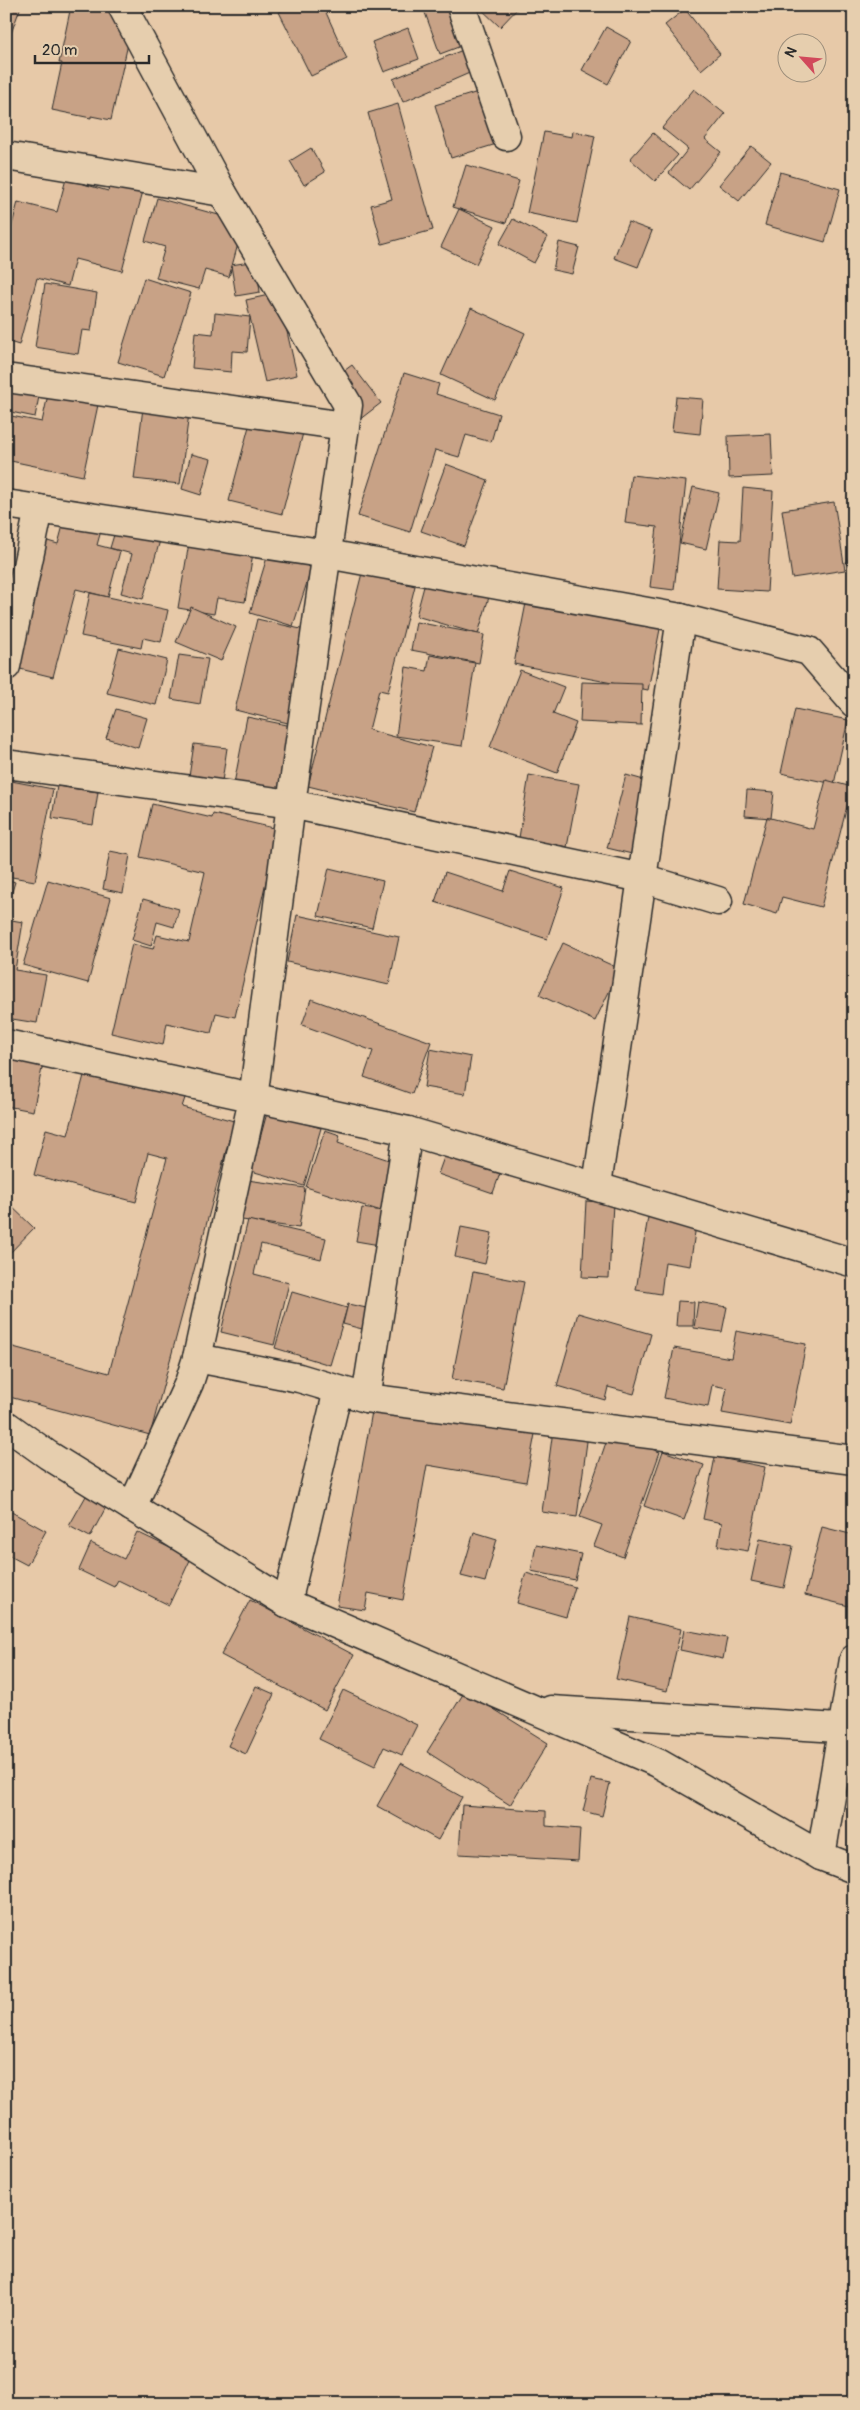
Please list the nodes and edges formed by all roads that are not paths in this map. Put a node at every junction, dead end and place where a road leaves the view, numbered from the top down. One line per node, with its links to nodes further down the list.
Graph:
1 (122, 6): 5 (street)
2 (461, 6): 3 (street)
3 (506, 136)
4 (6, 156): 5 (street)
5 (222, 192): 7 (street)
6 (6, 378): 7 (street)
7 (345, 426): 10 (street)
8 (6, 504): 9 (street)
9 (39, 509): 10 (street); 12 (street)
10 (327, 554): 11 (street); 15 (street)
11 (682, 618): 13 (street); 16 (street)
12 (6, 666)
13 (854, 703)
14 (6, 764): 15 (street)
15 (291, 804): 16 (street); 19 (street)
16 (642, 878): 17 (street); 21 (street)
17 (718, 901)
18 (6, 1044): 19 (street)
19 (253, 1098): 20 (street); 23 (street)
20 (408, 1130): 21 (street); 25 (street)
21 (597, 1185): 22 (street)
22 (854, 1263)
23 (197, 1358): 24 (street); 28 (street)
24 (338, 1390): 25 (street); 29 (street)
25 (366, 1398): 27 (street)
26 (6, 1424): 28 (street)
27 (854, 1460)
28 (132, 1507): 29 (street)
29 (287, 1603): 31 (street)
30 (854, 1659): 32 (street)
31 (530, 1709): 32 (street); 33 (street)
32 (847, 1728): 33 (street)
33 (821, 1856): 34 (street)
34 (854, 1870)

